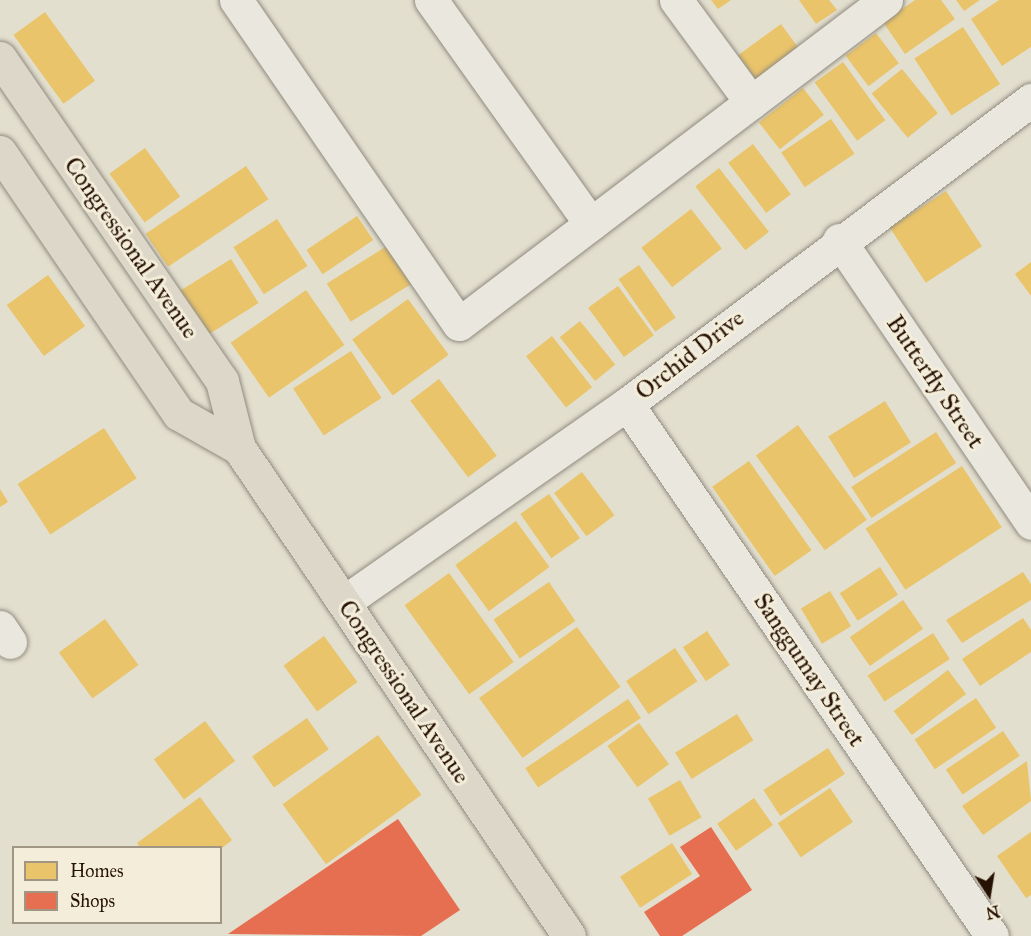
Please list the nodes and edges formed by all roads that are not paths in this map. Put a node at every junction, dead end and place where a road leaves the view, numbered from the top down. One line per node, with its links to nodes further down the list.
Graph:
1 (236, 0): 9 (street)
2 (431, 0): 9 (street)
3 (676, 0): 6 (street)
4 (886, 0): 6 (street)
5 (0, 57): 12 (main road, Congressional Avenue)
6 (751, 102): 9 (street)
7 (1030, 104): 10 (street, Orchid Drive)
8 (0, 152): 12 (main road, Congressional Avenue)
9 (591, 224)
10 (838, 240): 11 (street, Orchid Drive); 13 (street, Butterfly Street)
11 (627, 404): 14 (street, Orchid Drive); 16 (street, Sanggumay Street)
12 (239, 448): 14 (main road, Congressional Avenue)
13 (1031, 524)
14 (344, 602): 15 (main road, Congressional Avenue)
15 (569, 936)
16 (992, 936)

